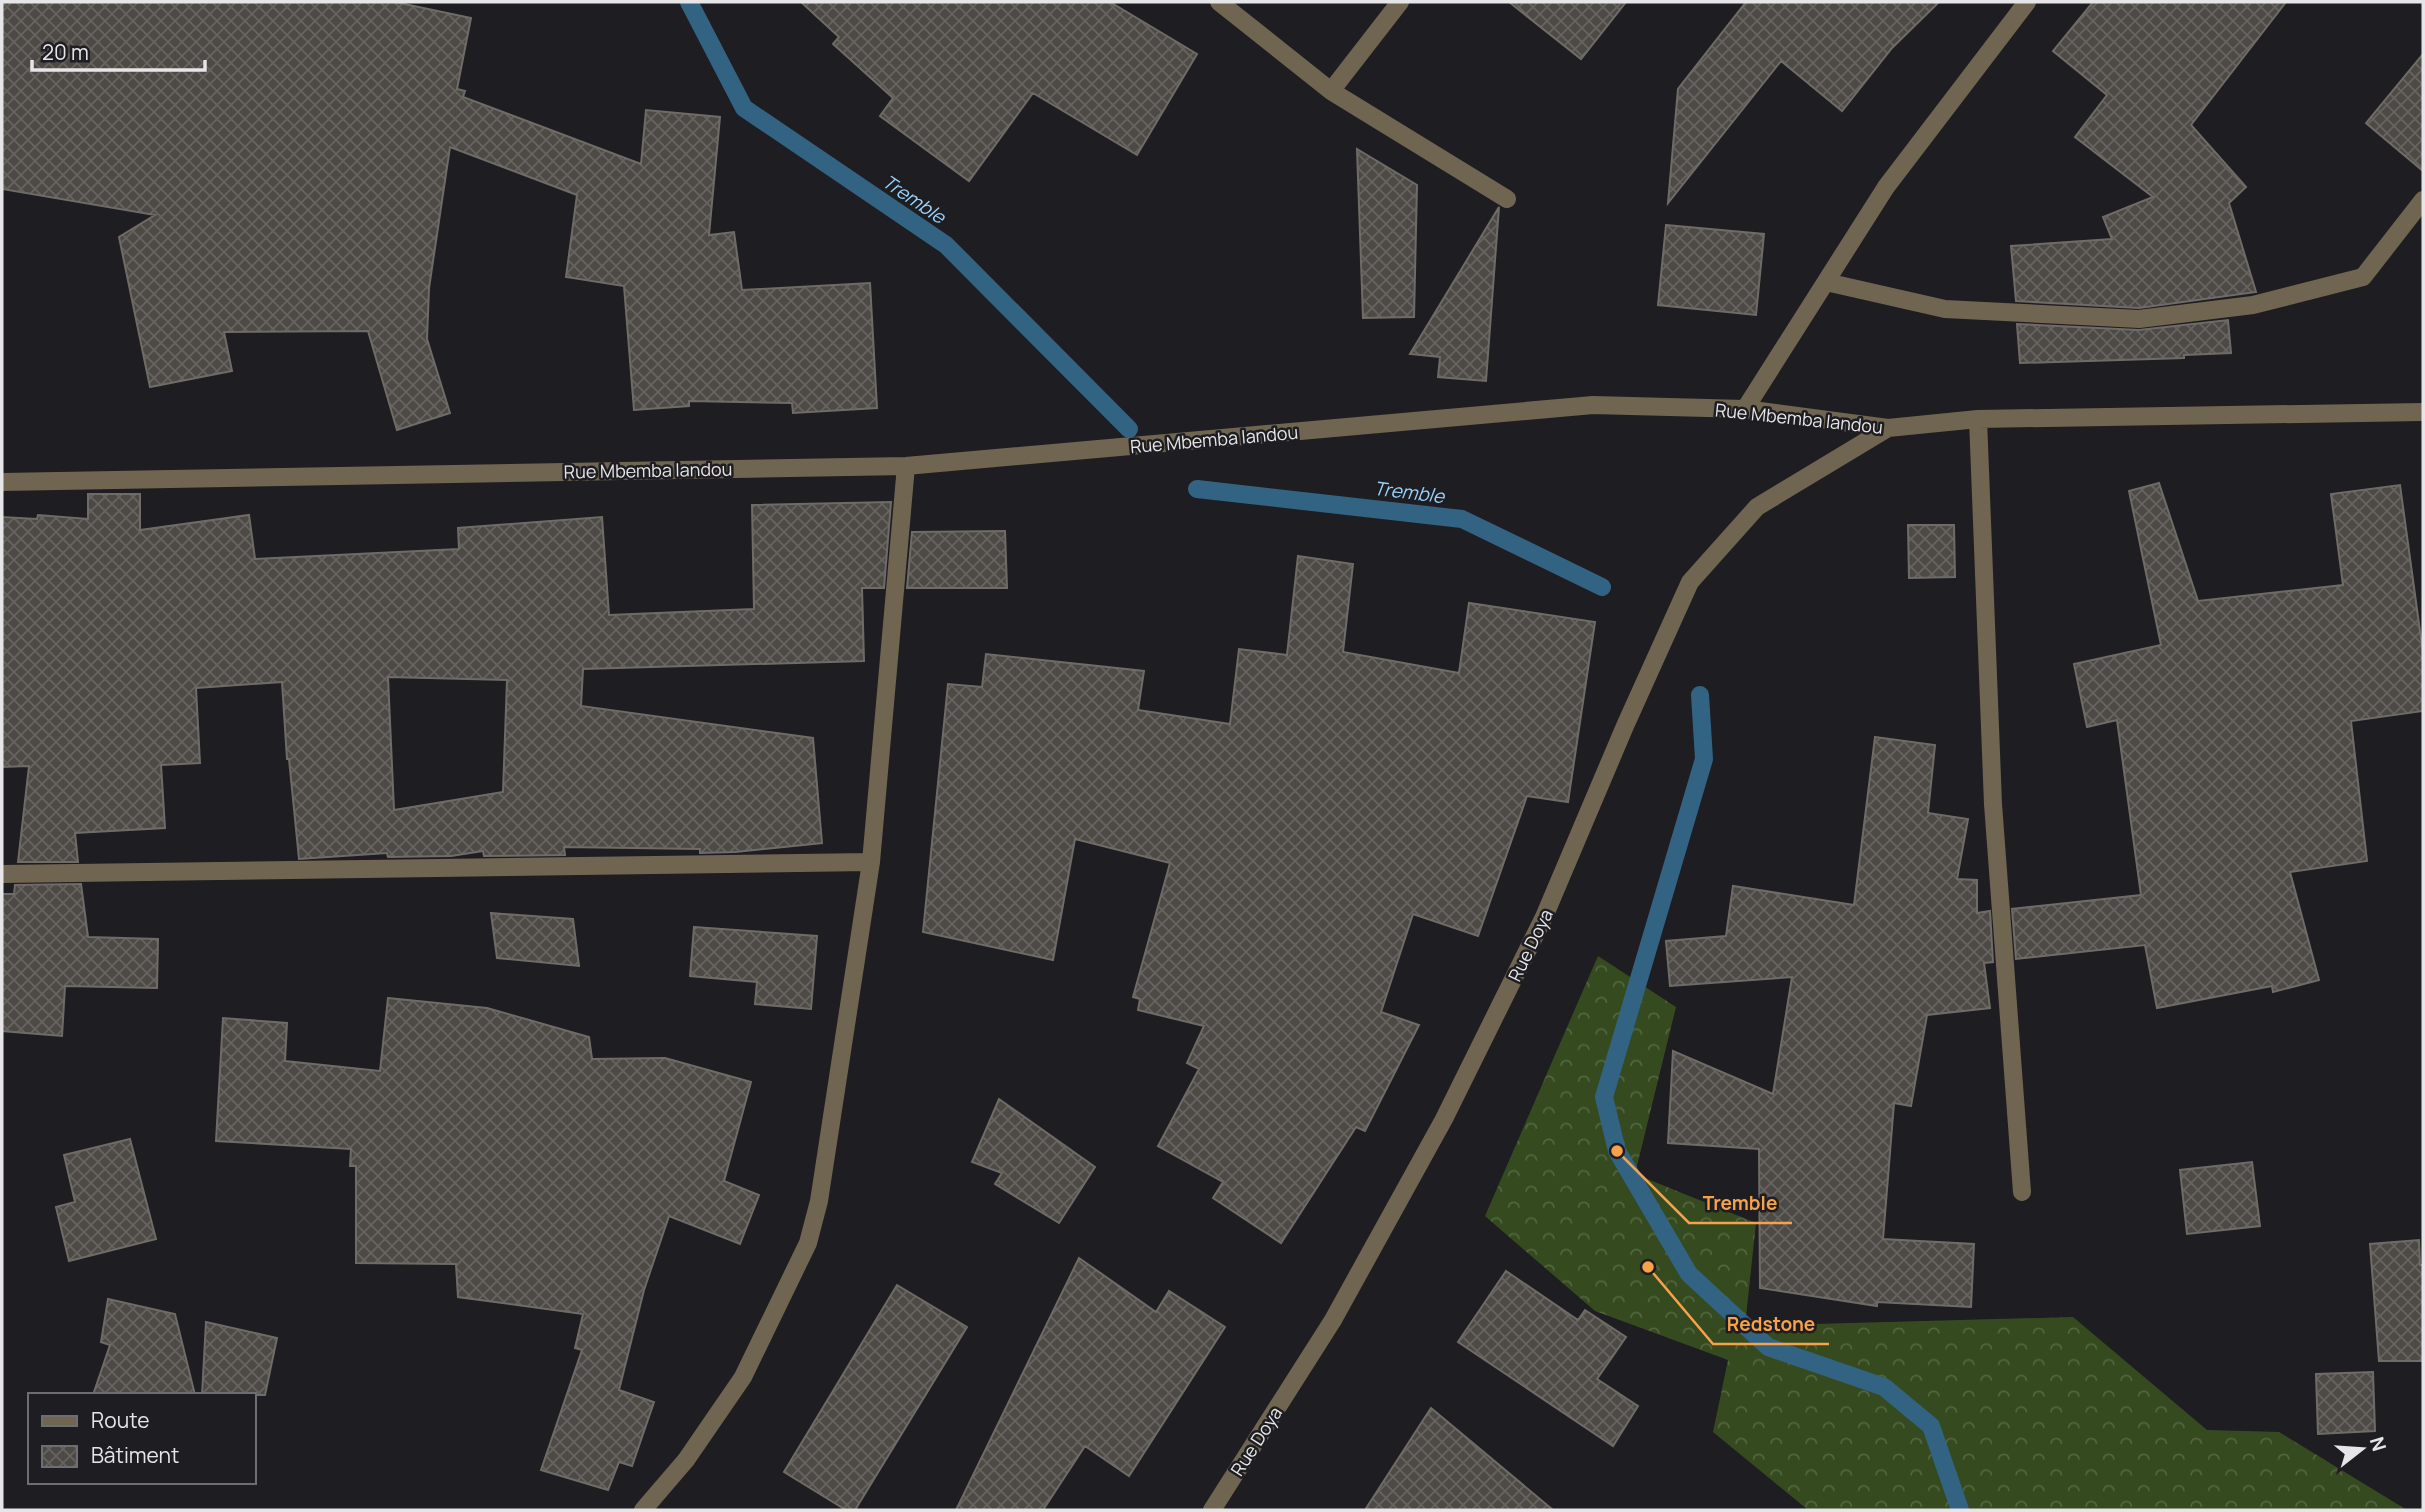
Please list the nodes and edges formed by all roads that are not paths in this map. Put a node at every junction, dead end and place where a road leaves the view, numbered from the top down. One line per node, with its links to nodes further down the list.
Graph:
1 (1219, 2): 4 (street)
2 (1400, 2): 4 (street)
3 (2027, 2): 7 (street)
4 (1331, 90): 5 (street)
5 (1507, 199)
6 (2423, 200): 7 (street)
7 (1826, 282): 8 (street)
8 (1745, 409): 11 (street, Rue Mbemba landou); 12 (street, Rue Mbemba landou)
9 (2423, 412): 10 (street, Rue Mbemba landou)
10 (1978, 419): 11 (street, Rue Mbemba landou); 16 (street)
11 (1888, 428): 18 (street, Rue Doya)
12 (906, 466): 13 (street, Rue Mbemba landou); 14 (street)
13 (2, 482)
14 (871, 862): 15 (street); 17 (street)
15 (2, 874)
16 (2022, 1192)
17 (643, 1510)
18 (1212, 1510)

